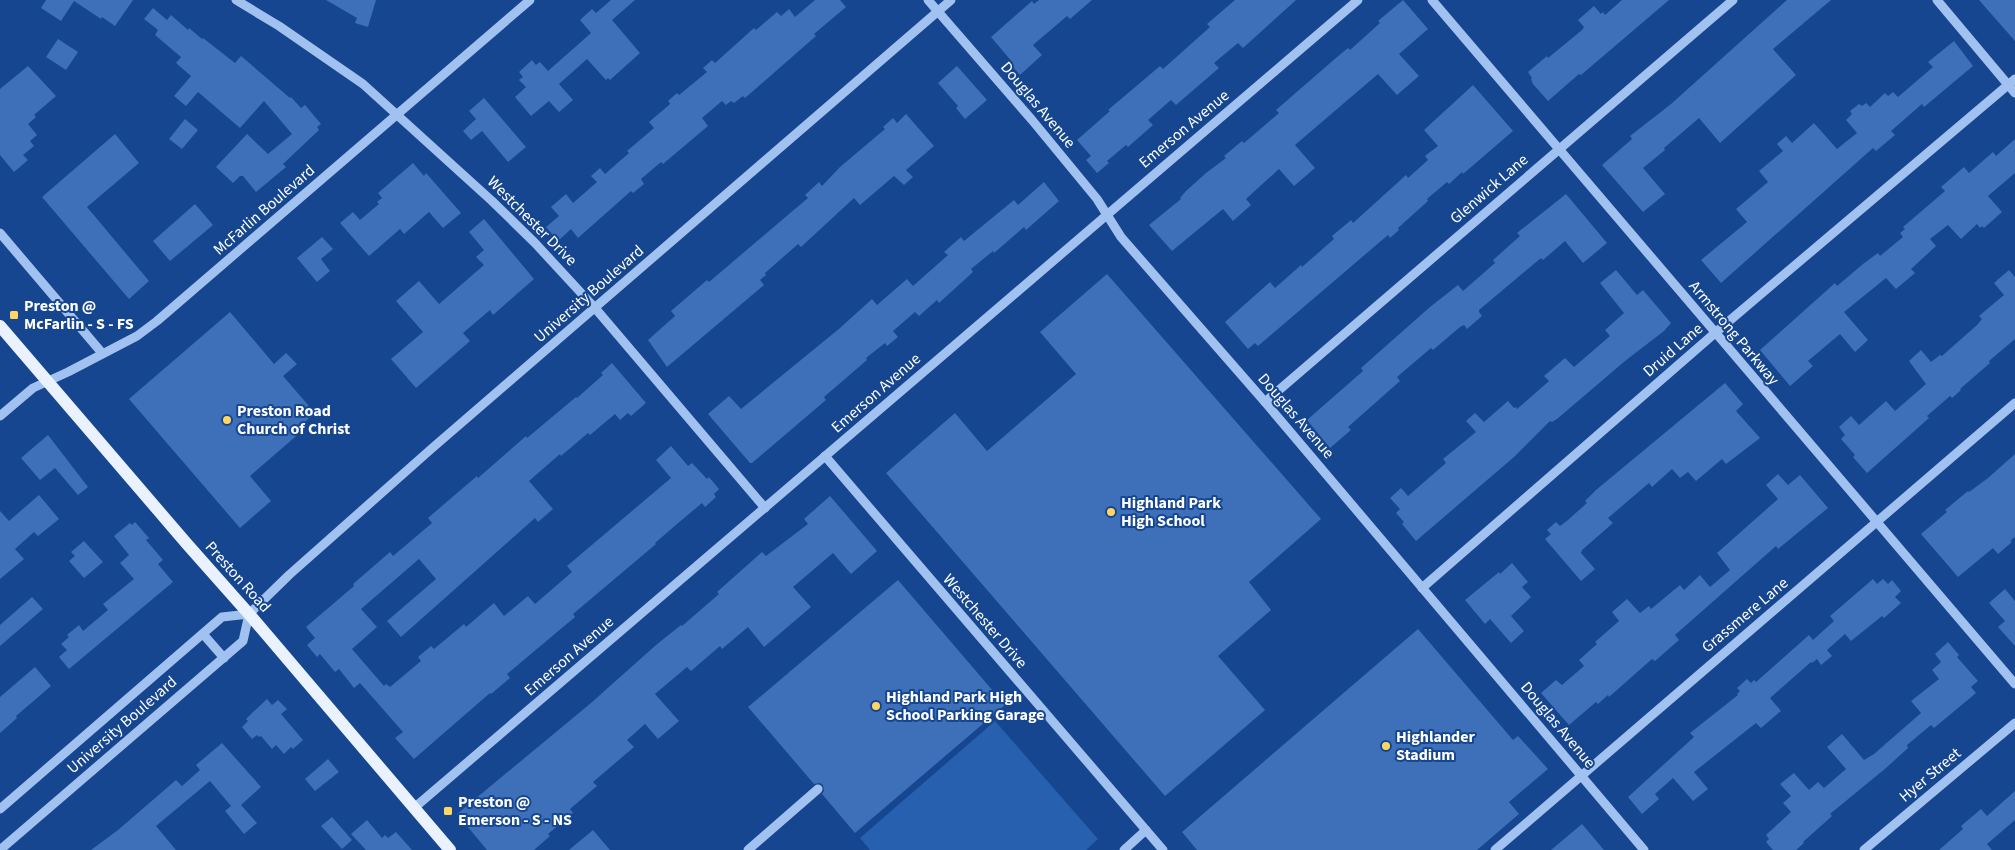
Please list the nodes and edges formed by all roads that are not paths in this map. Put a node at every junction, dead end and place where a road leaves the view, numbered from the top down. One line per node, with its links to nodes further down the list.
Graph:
1 (236, 0): 12 (street, Westchester Drive)
2 (530, 0): 12 (street, McFarlin Boulevard)
3 (928, 0): 9 (street, Douglas Avenue)
4 (951, 0): 9 (street, University Boulevard)
5 (1358, 0): 14 (street, Emerson Avenue)
6 (1432, 0): 13 (street, Armstrong Parkway)
7 (1733, 0): 13 (street, Glenwick Lane)
8 (1937, 0): 10 (street)
9 (938, 11): 14 (street, Douglas Avenue); 16 (street, University Boulevard)
10 (2012, 82): 11 (street); 18 (street, Druid Lane)
11 (2015, 93)
12 (398, 114): 16 (street, Westchester Drive); 19 (street, McFarlin Boulevard)
13 (1558, 150): 18 (street, Armstrong Parkway); 21 (street, Glenwick Lane)
14 (1106, 215): 21 (street, Douglas Avenue); 24 (street, Emerson Avenue)
15 (0, 233): 19 (street)
16 (595, 308): 25 (street, Westchester Drive); 28 (street, University Boulevard)
17 (0, 326): 20 (main road, Preston Road)
18 (1715, 333): 26 (street, Armstrong Parkway); 27 (street, Druid Lane)
19 (102, 353): 20 (street, McFarlin Boulevard)
20 (47, 381): 23 (street, McFarlin Boulevard); 28 (main road, Preston Road)
21 (1265, 402): 27 (street, Douglas Avenue)
22 (2015, 403): 26 (street, Grassmere Lane)
23 (0, 416)
24 (825, 456): 25 (street, Emerson Avenue); 37 (street, Westchester Drive)
25 (765, 508): 35 (street, Emerson Avenue)
26 (1876, 523): 31 (street, Armstrong Parkway); 33 (street, Grassmere Lane)
27 (1422, 588): 33 (street, Douglas Avenue)
28 (249, 614): 29 (street, University Boulevard); 30 (street, University Boulevard); 35 (main road, Preston Road)
29 (203, 634): 30 (street); 36 (street, University Boulevard)
30 (224, 658): 38 (street, University Boulevard)
31 (2015, 684)
32 (2015, 723): 45 (street, Hyer Street)
33 (1580, 776): 43 (street, Grassmere Lane); 44 (street, Douglas Avenue)
34 (818, 790): 40 (street)
35 (414, 808): 39 (main road, Preston Road)
36 (0, 809)
37 (1146, 830): 41 (street); 42 (street, Westchester Drive)
38 (0, 850)
39 (450, 850)
40 (748, 850)
41 (1124, 850)
42 (1163, 850)
43 (1495, 850)
44 (1644, 850)
45 (1864, 850)

